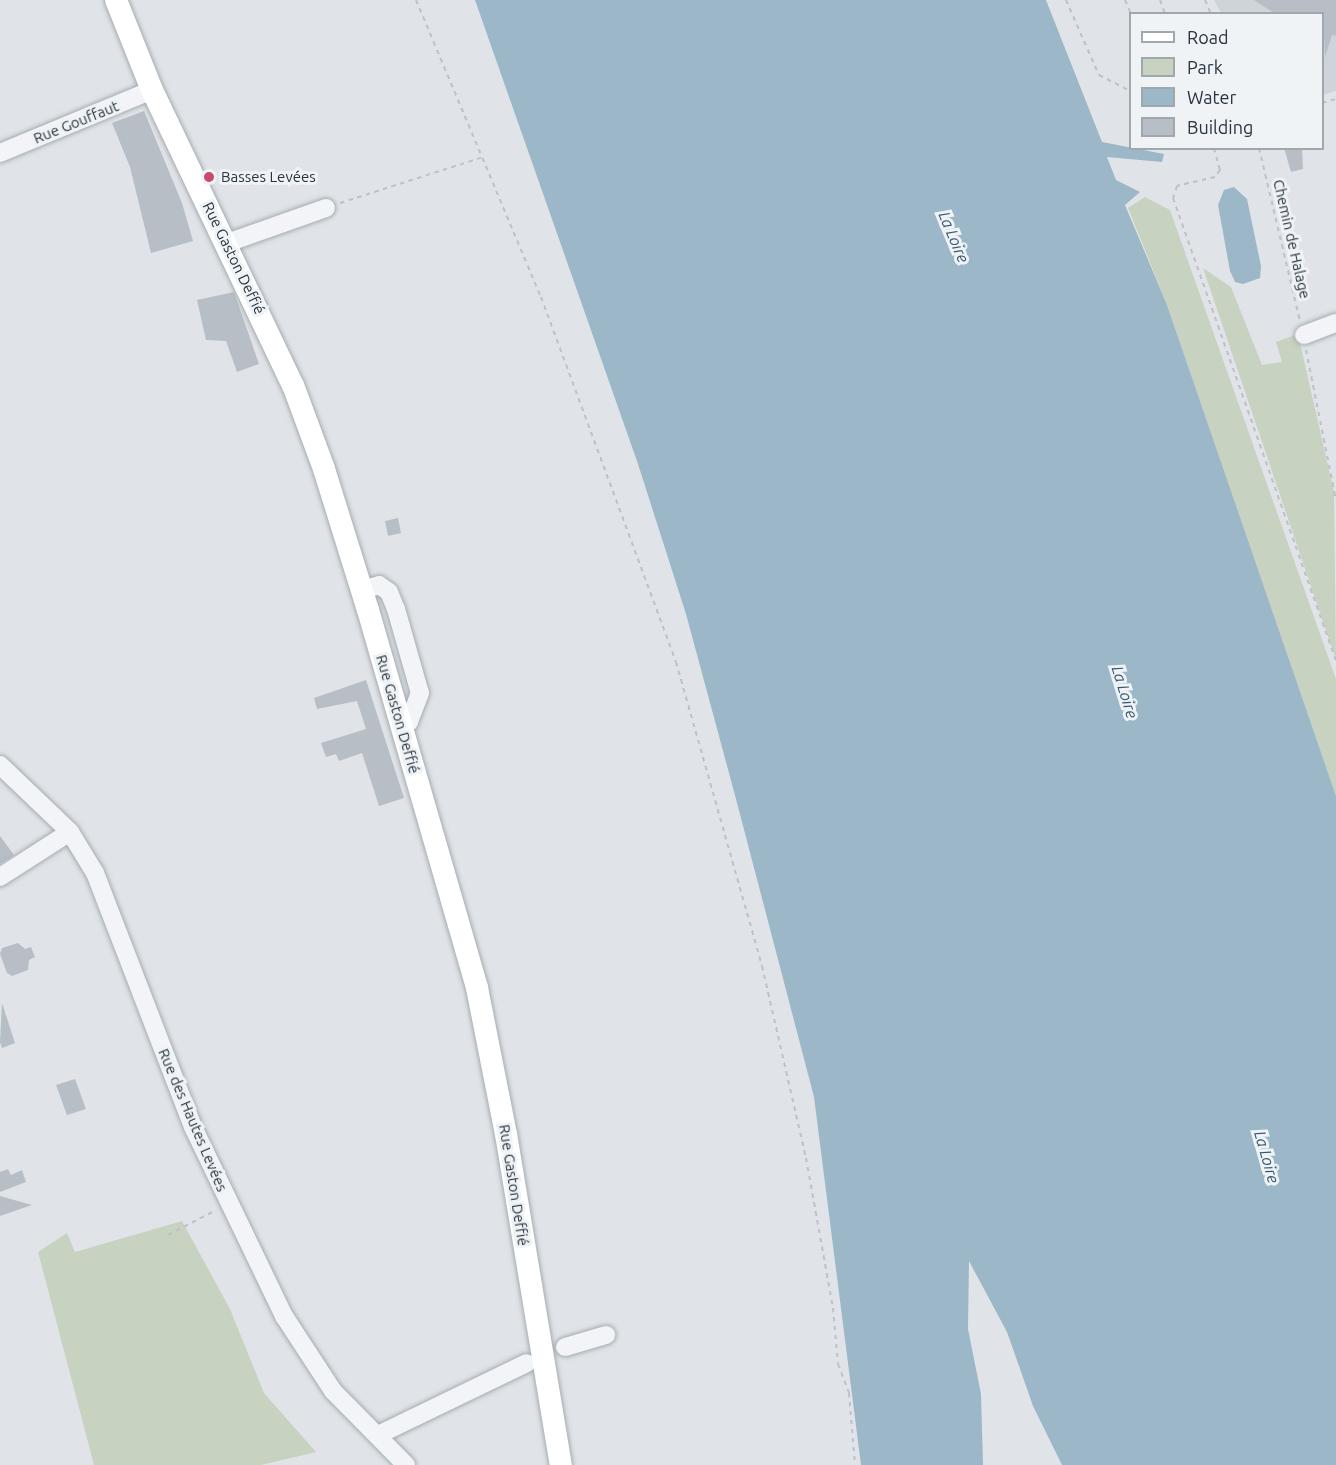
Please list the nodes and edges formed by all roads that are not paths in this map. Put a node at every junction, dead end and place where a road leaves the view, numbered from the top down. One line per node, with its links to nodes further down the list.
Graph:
1 (116, 0): 2 (main road, Rue Gaston Deffié)
2 (152, 90): 3 (street, Rue Gouffaut); 5 (main road, Rue Gaston Deffié)
3 (0, 153)
4 (326, 208): 5 (street)
5 (227, 243): 16 (main road, Rue Gaston Deffié)
6 (1336, 323): 7 (street)
7 (1304, 335)
8 (0, 765): 9 (street, Rue des Hautes Levées)
9 (70, 832): 10 (street); 14 (street, Rue des Hautes Levées)
10 (0, 877)
11 (606, 1335): 12 (street)
12 (565, 1347)
13 (527, 1363): 14 (street)
14 (378, 1435): 15 (street, Rue des Hautes Levées)
15 (406, 1465)
16 (561, 1465)

